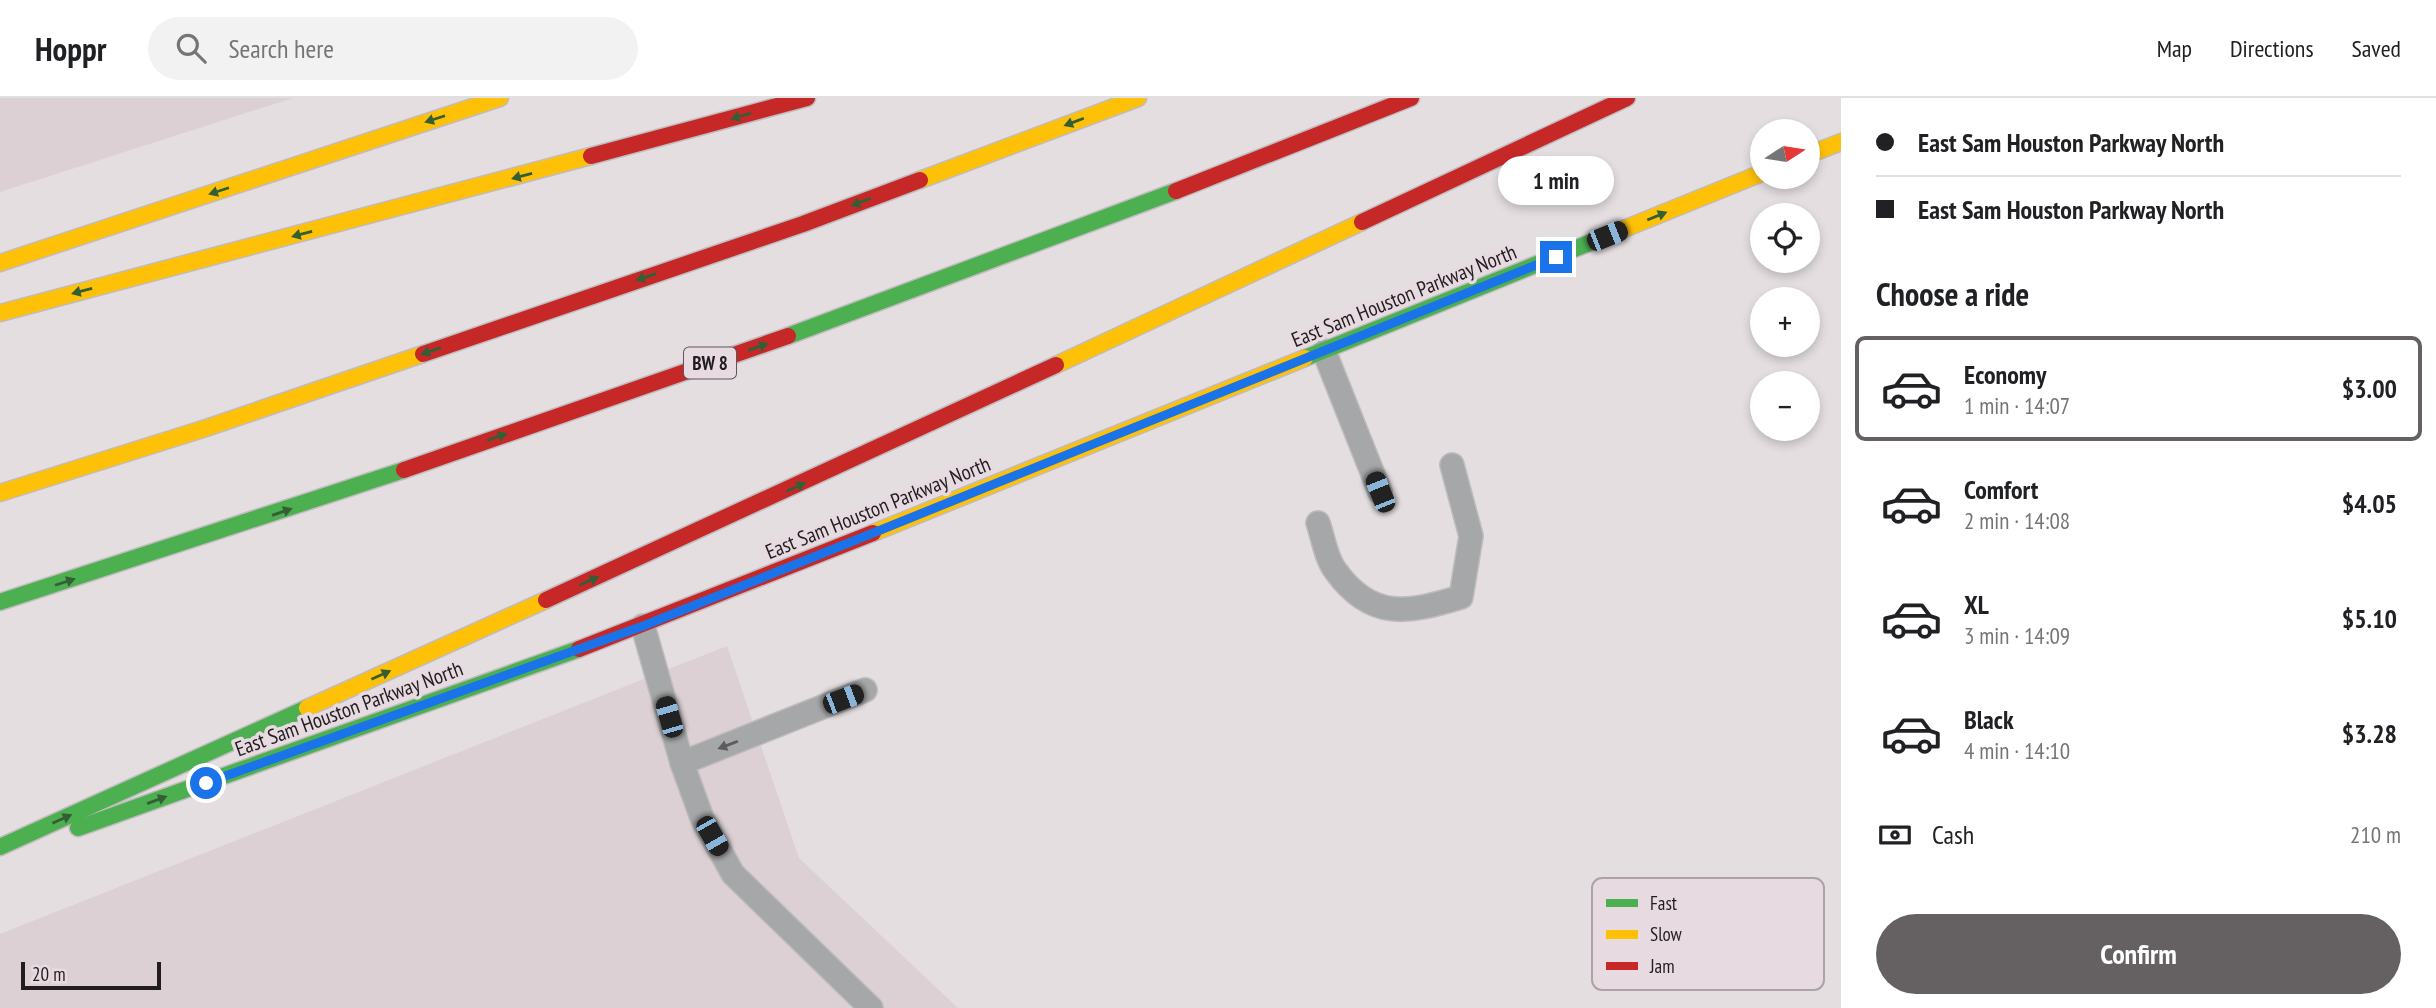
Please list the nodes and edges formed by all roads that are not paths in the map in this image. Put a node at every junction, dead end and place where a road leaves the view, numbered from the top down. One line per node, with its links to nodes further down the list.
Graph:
1 (500, 98): 9 (main road, one-way to 9)
2 (807, 98): 10 (main road, one-way to 10)
3 (1138, 98): 14 (main road, one-way to 14)
4 (1411, 98): 16 (main road, BW 8, one-way to 4)
5 (1627, 98): 20 (main road, one-way to 5)
6 (1841, 142): 7 (main road)
7 (1820, 150)
8 (1750, 178): 11 (main road, East Sam Houston Parkway North, one-way to 8)
9 (0, 263)
10 (0, 313)
11 (1324, 351): 13 (lane); 17 (main road, East Sam Houston Parkway North)
12 (1452, 465): 15 (lane)
13 (1380, 492)
14 (0, 493)
15 (1318, 523)
16 (0, 602)
17 (643, 626): 19 (lane); 21 (main road, East Sam Houston Parkway North, one-way to 17)
18 (866, 691): 19 (lane, one-way to 19)
19 (682, 763): 22 (lane)
20 (0, 847)
21 (0, 856)
22 (872, 1008)

